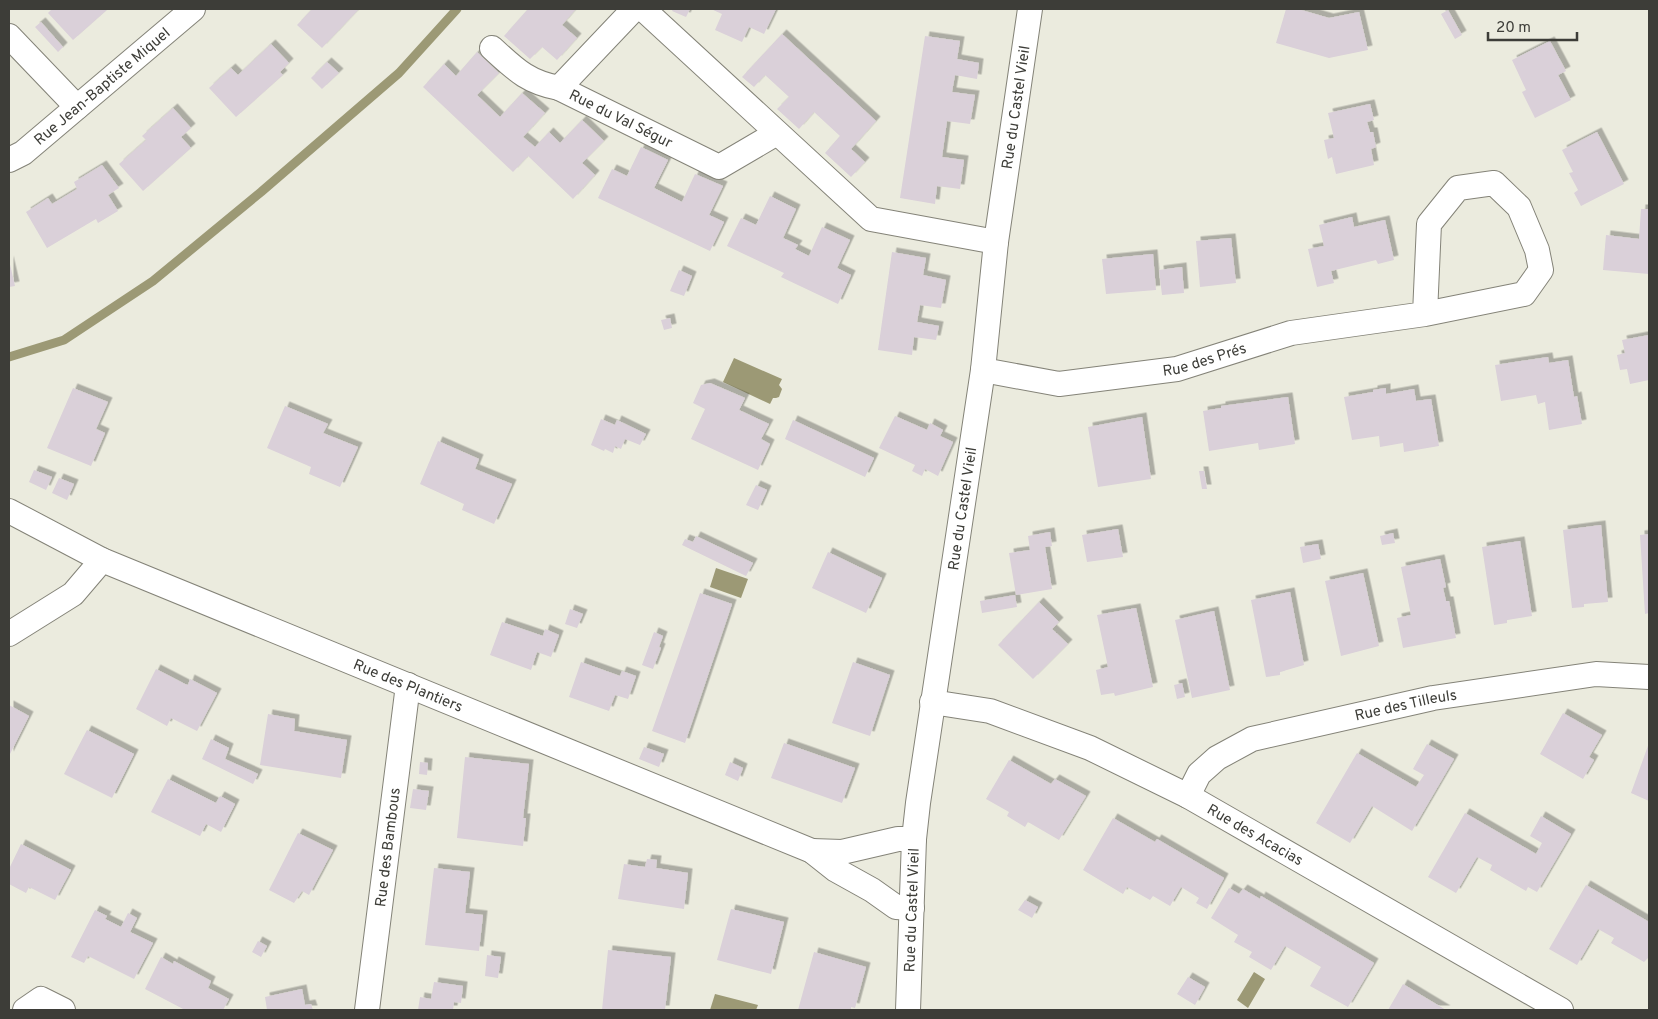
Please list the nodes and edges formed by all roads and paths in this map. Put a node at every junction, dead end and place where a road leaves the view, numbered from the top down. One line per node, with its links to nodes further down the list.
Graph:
1 (193, 9): 8 (street, Rue Jean-Baptiste Miquel)
2 (634, 9): 7 (street, Rue du Val Ségur)
3 (643, 9): 9 (street)
4 (1030, 9): 11 (street, Rue du Castel Vieil)
5 (9, 36): 8 (street)
6 (492, 48): 7 (street)
7 (559, 88): 9 (street, Rue du Val Ségur)
8 (77, 107): 10 (street, Rue Jean-Baptiste Miquel)
9 (777, 133): 11 (street)
10 (9, 160)
11 (996, 242): 13 (street, Rue du Castel Vieil)
12 (1425, 314): 12 (street, Rue des Prés); 13 (street, Rue des Prés)
13 (983, 370): 19 (street, Rue du Castel Vieil)
14 (9, 511): 15 (street, Rue des Plantiers)
15 (102, 560): 16 (street); 18 (street, Rue des Plantiers)
16 (9, 634)
17 (1649, 677): 20 (street, Rue des Tilleuls)
18 (408, 685): 22 (street, Rue des Plantiers); 26 (street, Rue des Bambous)
19 (932, 702): 20 (street, Rue des Acacias); 21 (street, Rue du Castel Vieil)
20 (1188, 796): 28 (street, Rue des Acacias)
21 (914, 839): 22 (street, Rue des Plantiers); 23 (street, Rue du Castel Vieil)
22 (812, 852): 23 (street, Rue des Plantiers)
23 (912, 908): 27 (street, Rue du Castel Vieil)
24 (25, 1010): 25 (street)
25 (62, 1010)
26 (367, 1010)
27 (908, 1010)
28 (1561, 1010)

